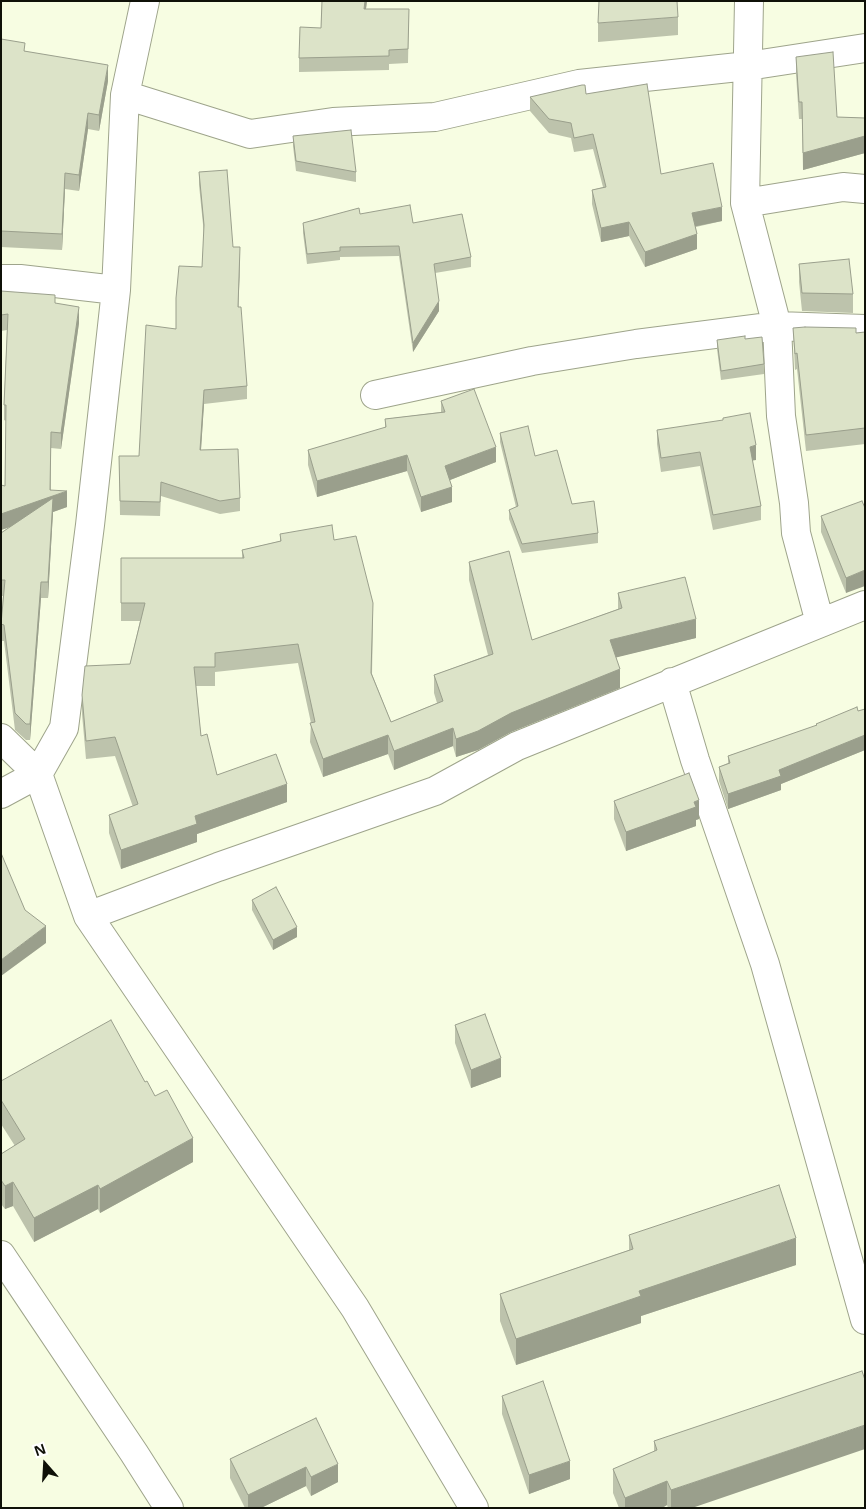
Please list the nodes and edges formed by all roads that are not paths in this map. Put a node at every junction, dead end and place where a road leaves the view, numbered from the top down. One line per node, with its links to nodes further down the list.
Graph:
1 (145, 1): 5 (street)
2 (749, 1): 4 (street)
3 (865, 48): 4 (street)
4 (748, 66): 5 (street); 7 (street)
5 (125, 95): 9 (street)
6 (865, 189): 7 (street)
7 (744, 203): 10 (street)
8 (1, 279): 9 (street)
9 (116, 290): 17 (street)
10 (777, 326): 11 (street); 12 (street); 14 (street)
11 (865, 329)
12 (375, 395)
13 (865, 605): 14 (street)
14 (820, 623): 15 (street)
15 (672, 682): 19 (street); 21 (street)
16 (1, 738): 17 (street)
17 (38, 774): 18 (street); 19 (street)
18 (1, 794)
19 (88, 916): 23 (street)
20 (1, 1255): 22 (street)
21 (865, 1320)
22 (168, 1508)
23 (474, 1508)

